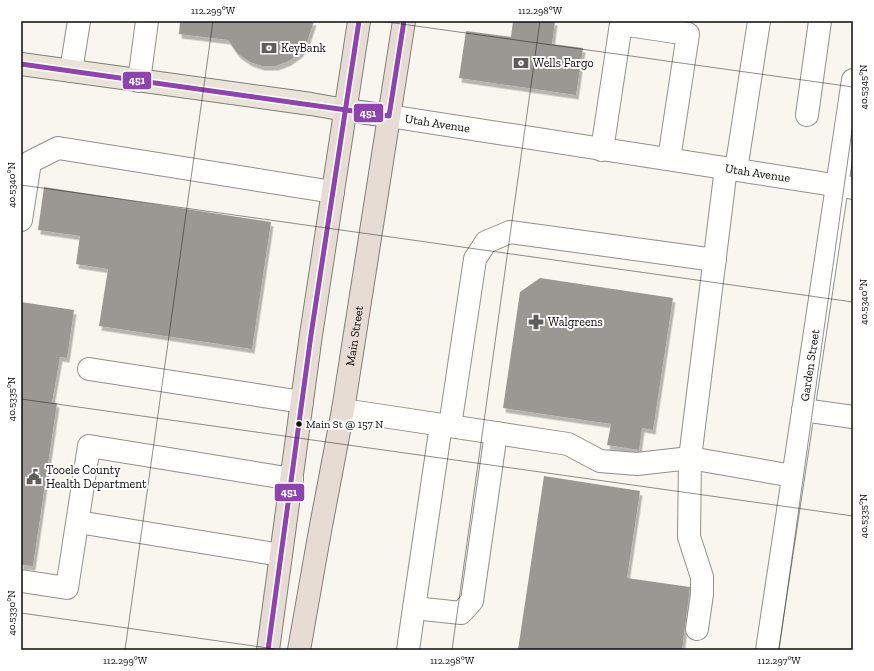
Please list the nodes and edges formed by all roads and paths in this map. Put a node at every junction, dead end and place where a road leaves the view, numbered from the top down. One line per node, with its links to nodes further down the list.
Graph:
1 (79, 21): 9 (street)
2 (147, 21): 10 (street)
3 (359, 21): 12 (highway)
4 (404, 21): 14 (highway, Main Street)
5 (760, 21): 17 (street)
6 (820, 21): 13 (street)
7 (612, 22): 15 (street); 16 (street)
8 (21, 64): 9 (main road, Utah Avenue)
9 (71, 71): 10 (main road, Utah Avenue)
10 (139, 80): 12 (main road, Utah Avenue)
11 (853, 80): 18 (street, Garden Street)
12 (345, 110): 14 (main road, Utah Avenue); 19 (highway)
13 (807, 115)
14 (389, 116): 15 (street, Utah Avenue); 24 (highway, Main Street)
15 (602, 150): 16 (street, Utah Avenue)
16 (669, 159): 17 (street, Utah Avenue)
17 (731, 169): 18 (street, Utah Avenue); 21 (street)
18 (845, 187): 25 (street, Garden Street)
19 (333, 192): 20 (street); 23 (highway)
20 (21, 220)
21 (715, 260): 27 (street); 29 (street)
22 (89, 369): 23 (street)
23 (302, 402): 31 (highway)
24 (343, 410): 27 (street); 38 (highway, Main Street)
25 (803, 410): 26 (street); 30 (street, Garden Street)
26 (853, 417)
27 (445, 425): 28 (street); 35 (street)
28 (496, 433): 29 (street); 35 (street)
29 (690, 458): 30 (street); 36 (street)
30 (793, 476): 40 (street, Garden Street)
31 (292, 479): 32 (street); 33 (highway)
32 (78, 522): 33 (street); 34 (street)
33 (281, 555): 37 (highway)
34 (21, 581)
35 (414, 608): 39 (street)
36 (697, 629)
37 (268, 650)
38 (299, 650)
39 (408, 650)
40 (767, 650)

